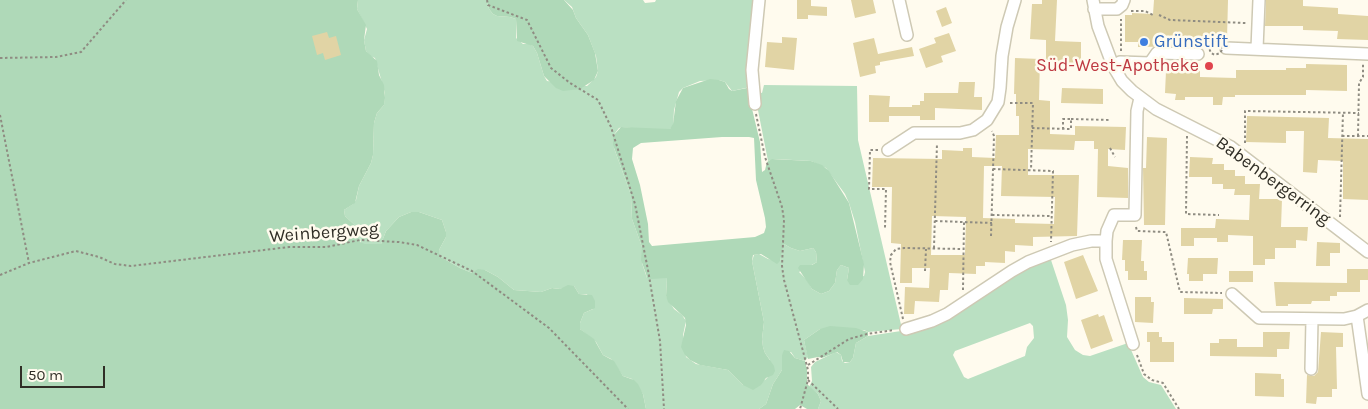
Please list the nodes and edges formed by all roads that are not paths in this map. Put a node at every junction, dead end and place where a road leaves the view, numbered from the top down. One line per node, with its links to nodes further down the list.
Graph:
1 (759, 0): 14 (street)
2 (899, 0): 7 (street)
3 (1015, 0): 15 (street)
4 (1259, 0): 9 (street)
5 (1094, 4): 6 (street); 12 (street, Babenbergerring)
6 (1123, 6)
7 (908, 35)
8 (1224, 49): 9 (street)
9 (1257, 49): 11 (street)
10 (1198, 54): 12 (street)
11 (1368, 54)
12 (1117, 64): 13 (street, Babenbergerring)
13 (1140, 98): 16 (street); 17 (street, Babenbergerring)
14 (755, 104)
15 (888, 150)
16 (1106, 236): 22 (street); 23 (street)
17 (1368, 252)
18 (1232, 294): 21 (street)
19 (1368, 310): 20 (street)
20 (1357, 316): 21 (street); 25 (street)
21 (1312, 319): 24 (street)
22 (906, 329)
23 (1133, 344)
24 (1311, 369)
25 (1368, 394)

